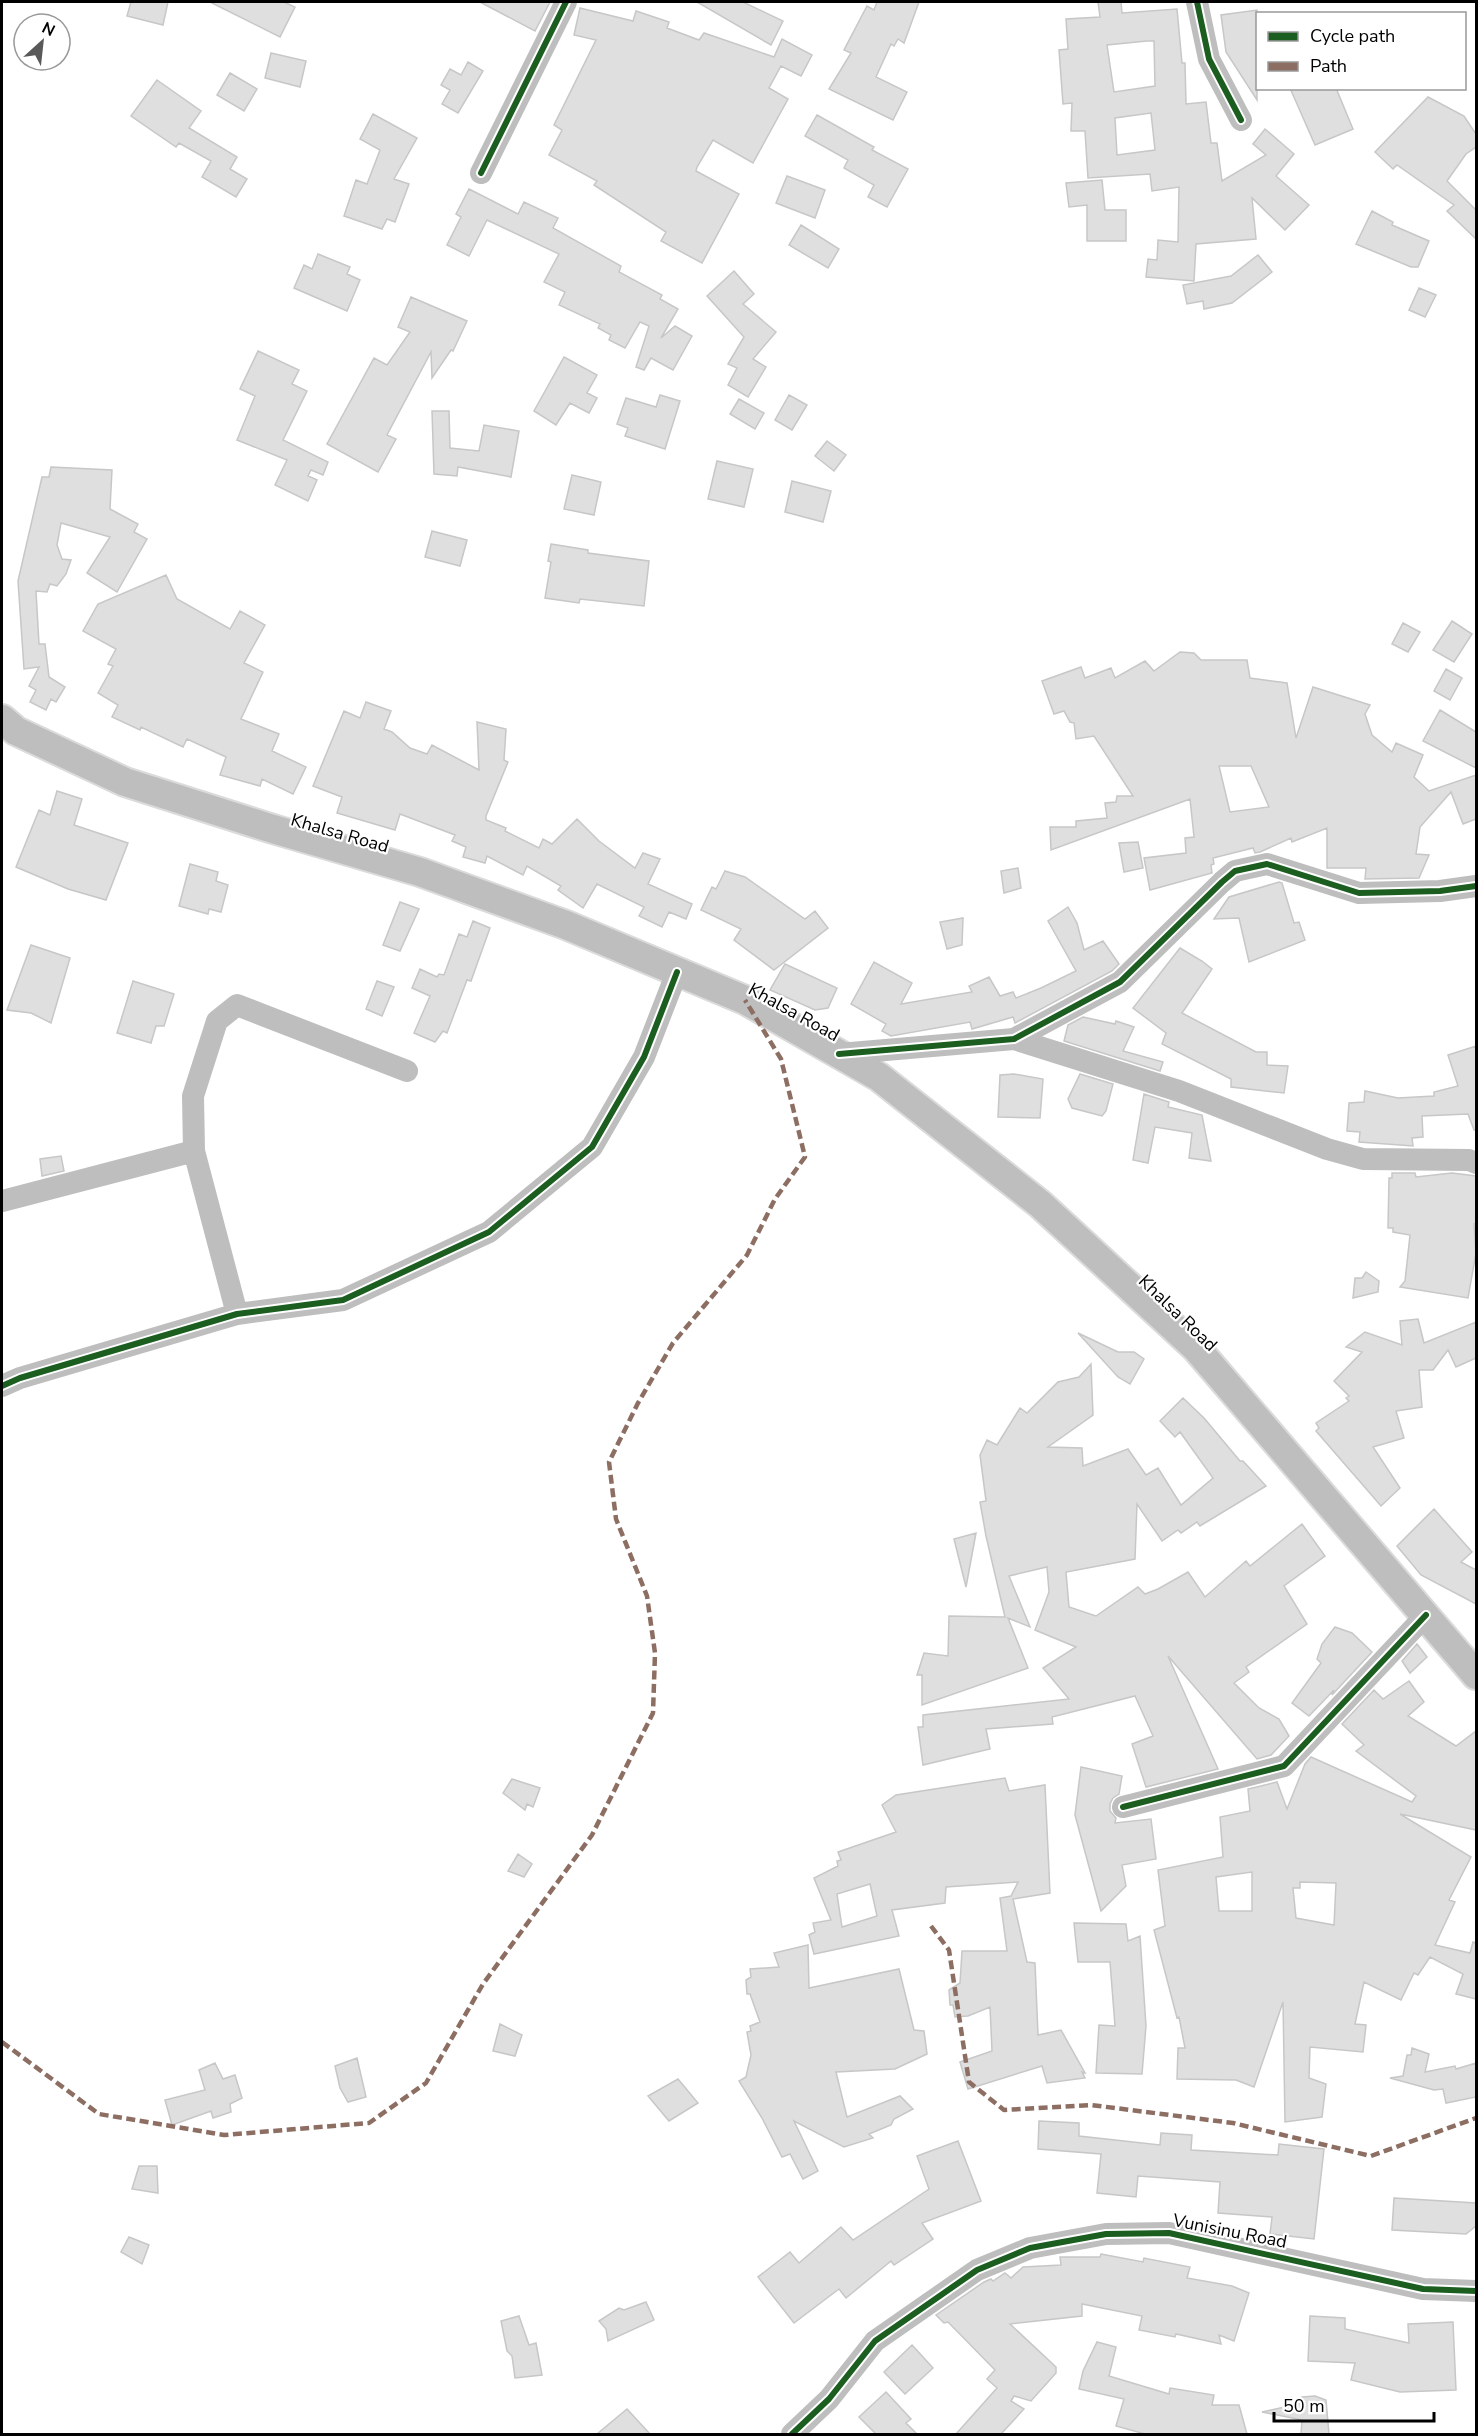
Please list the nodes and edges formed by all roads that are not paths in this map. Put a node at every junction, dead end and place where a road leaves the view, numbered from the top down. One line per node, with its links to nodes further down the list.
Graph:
1 (566, 2): 4 (street)
2 (1197, 2): 3 (street)
3 (1241, 120)
4 (481, 173)
5 (2, 719): 7 (main road, Khalsa Road)
6 (1476, 886): 8 (street)
7 (677, 972): 9 (main road, Khalsa Road); 14 (street)
8 (1014, 1039): 9 (street); 12 (street)
9 (839, 1054): 16 (main road, Khalsa Road)
10 (407, 1071): 11 (street)
11 (194, 1151): 13 (street); 14 (street)
12 (1476, 1163)
13 (2, 1201)
14 (237, 1314): 15 (street)
15 (2, 1386)
16 (1426, 1615): 17 (main road, Khalsa Road); 18 (street)
17 (1476, 1675)
18 (1123, 1807)
19 (1476, 2292): 20 (street, Vunisinu Road)
20 (805, 2430)

